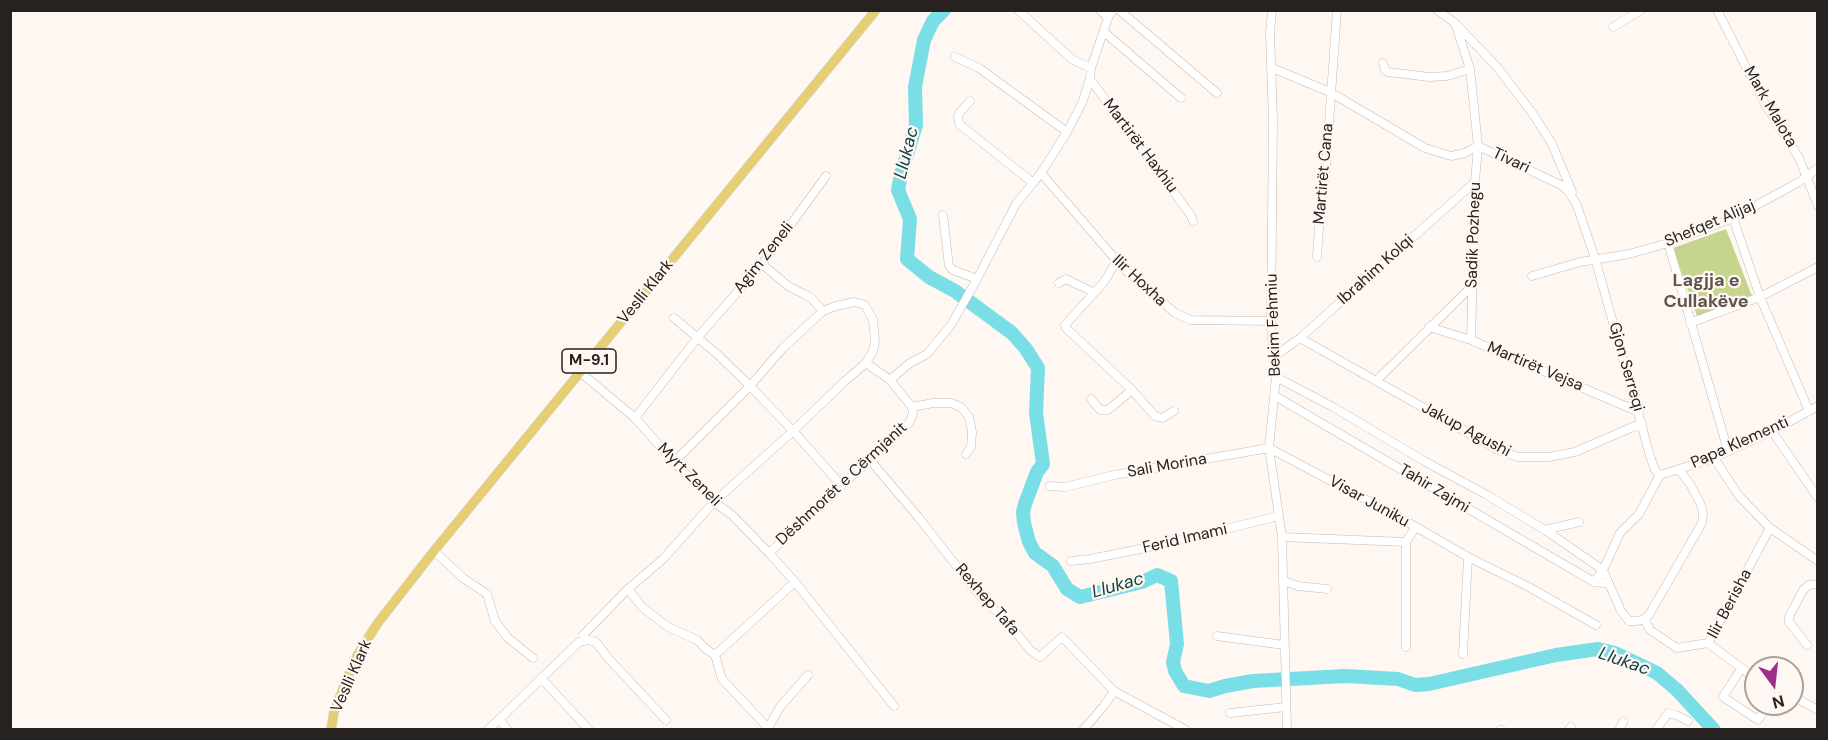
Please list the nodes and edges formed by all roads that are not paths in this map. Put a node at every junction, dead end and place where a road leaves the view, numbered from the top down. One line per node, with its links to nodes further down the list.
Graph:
1 (876, 10): 60 (main road, Veslli Klark / M-9.1)
2 (1018, 10): 17 (street)
3 (1100, 10): 11 (street)
4 (1119, 10): 22 (street)
5 (1272, 10): 18 (street, Bekim Fehmiu)
6 (1337, 10): 21 (street)
7 (1437, 10): 10 (street)
8 (1641, 10): 13 (street)
9 (1717, 10): 30 (street, Mark Malota)
10 (1446, 13): 12 (street)
11 (1110, 14): 14 (street)
12 (1455, 23): 19 (street, Sadik Pozhegu); 33 (street)
13 (1613, 27)
14 (1104, 32): 17 (street); 23 (street)
15 (955, 57): 25 (street)
16 (1383, 63): 19 (street)
17 (1091, 68): 20 (street)
18 (1272, 68): 21 (street, Tivari); 52 (street, Bekim Fehmiu)
19 (1470, 69): 26 (street, Sadik Pozhegu)
20 (1090, 79): 25 (street); 36 (street, Martirët Haxhiu)
21 (1330, 92): 26 (street, Tivari); 39 (street, Martirët Cana)
22 (1217, 93)
23 (1181, 98)
24 (969, 101): 31 (street)
25 (1067, 132): 28 (street)
26 (1478, 146): 32 (street, Sadik Pozhegu); 33 (street, Tivari)
27 (1818, 168): 30 (street, Shefqet Alijaj)
28 (1041, 173): 31 (street); 41 (street, Ilir Hoxha)
29 (826, 176): 42 (street, Agim Zeneli)
30 (1807, 177): 34 (street, Mark Malota); 37 (street, Shefqet Alijaj)
31 (1032, 182): 45 (street)
32 (1476, 182): 47 (street, Sadik Pozhegu); 56 (street, Ibrahim Kolqi)
33 (1576, 203): 40 (street, Tivari)
34 (1818, 206)
35 (943, 215): 45 (street)
36 (1191, 218)
37 (1733, 218): 38 (street, Shefqet Alijaj); 49 (street)
38 (1668, 243): 40 (street, Shefqet Alijaj); 53 (street)
39 (1317, 257)
40 (1595, 258): 44 (street); 72 (street, Gjon Serreqi)
41 (1116, 262): 48 (street); 52 (street, Ilir Hoxha)
42 (762, 264): 50 (street); 55 (street, Agim Zeneli)
43 (1818, 267): 49 (street)
44 (1532, 276)
45 (975, 282): 62 (street)
46 (1059, 283): 48 (street)
47 (1472, 286): 54 (street); 57 (street, Sadik Pozhegu)
48 (1093, 292): 65 (street)
49 (1760, 297): 53 (street); 71 (street)
50 (823, 312): 59 (street); 64 (street)
51 (674, 318): 55 (street)
52 (1271, 321): 58 (street, Bekim Fehmiu)
53 (1690, 323): 78 (street)
54 (1429, 327): 57 (street, Martirët Vejsa); 63 (street)
55 (698, 337): 64 (street); 73 (street, Agim Zeneli)
56 (1300, 338): 58 (street, Ibrahim Kolqi); 63 (street, Jakup Agushi)
57 (1471, 340): 72 (street, Martirët Vejsa)
58 (1275, 356): 61 (street, Bekim Fehmiu)
59 (866, 363): 62 (street, Dëshmorët e Cërmjanit); 75 (street)
60 (580, 372): 73 (street, Myrt Zeneli); 96 (main road, Veslli Klark / M-9.1)
61 (1276, 377): 66 (street, Bekim Fehmiu); 93 (street, Tahir Zajmi)
62 (890, 380): 69 (street, Dëshmorët e Cërmjanit)
63 (1376, 381): 74 (street, Jakup Agushi)
64 (750, 386): 75 (street); 82 (street)
65 (1132, 390): 67 (street); 70 (street)
66 (1275, 396): 77 (street, Bekim Fehmiu); 104 (street, Tahir Zajmi)
67 (1091, 399)
68 (1818, 406): 71 (street, Papa Klementi)
69 (912, 407): 79 (street); 81 (street, Dëshmorët e Cërmjanit)
70 (1174, 411)
71 (1809, 411): 76 (street, Papa Klementi)
72 (1639, 412): 74 (street, Gjon Serreqi)
73 (635, 418): 82 (street, Myrt Zeneli)
74 (1642, 423): 84 (street, Gjon Serreqi)
75 (794, 431): 85 (street); 88 (street)
76 (1772, 431): 78 (street, Papa Klementi); 87 (street)
77 (1269, 448): 86 (street, Sali Morina); 89 (street, Bekim Fehmiu); 91 (street, Visar Juniku)
78 (1728, 451): 80 (street, Papa Klementi)
79 (966, 454)
80 (1714, 458): 83 (street, Papa Klementi); 92 (street)
81 (870, 460): 85 (street, Dëshmorët e Cërmjanit); 124 (street, Rexhep Tafa)
82 (674, 462): 88 (street, Myrt Zeneli)
83 (1678, 470): 84 (street, Papa Klementi); 109 (street)
84 (1660, 474): 101 (street)
85 (841, 485): 97 (street, Dëshmorët e Cërmjanit)
86 (1050, 486)
87 (1818, 498)
88 (714, 502): 97 (street, Myrt Zeneli); 107 (street)
89 (1279, 516): 94 (street, Bekim Fehmiu); 99 (street, Ferid Imami)
90 (1579, 522): 93 (street)
91 (1415, 528): 95 (street); 98 (street, Visar Juniku)
92 (1770, 528): 100 (street); 113 (street, Ilir Berisha)
93 (1545, 530): 101 (street, Tahir Zajmi)
94 (1282, 537): 95 (street); 102 (street, Bekim Fehmiu)
95 (1406, 542): 116 (street)
96 (434, 551): 119 (street); 134 (main road, Veslli Klark / M-9.1)
97 (769, 553): 103 (street, Myrt Zeneli)
98 (1468, 557): 110 (street, Visar Juniku); 117 (street)
99 (1071, 561)
100 (1818, 561)
101 (1603, 570): 104 (street); 105 (street)
102 (1284, 581): 108 (street); 114 (street, Bekim Fehmiu)
103 (795, 582): 118 (street); 126 (street, Myrt Zeneli)
104 (1594, 582): 105 (street, Tahir Zajmi)
105 (1609, 584): 109 (street)
106 (1818, 584): 115 (street)
107 (628, 589): 112 (street); 118 (street)
108 (1327, 589)
109 (1644, 619): 113 (street)
110 (1596, 624)
111 (1217, 636): 114 (street)
112 (588, 640): 123 (street); 132 (street)
113 (1708, 643): 120 (street, Ilir Berisha)
114 (1284, 645): 127 (street, Bekim Fehmiu)
115 (1807, 645)
116 (1406, 646)
117 (1463, 654)
118 (715, 655): 138 (street)
119 (532, 658)
120 (1741, 669): 121 (street, Ilir Berisha); 129 (street)
121 (1744, 671)
122 (808, 675): 138 (street)
123 (541, 678): 131 (street); 137 (street)
124 (1114, 691): 139 (street); 140 (street, Rexhep Tafa)
125 (1804, 702): 128 (street)
126 (894, 706)
127 (1286, 707): 130 (street); 141 (street, Bekim Fehmiu)
128 (1818, 710)
129 (1744, 711)
130 (1230, 713)
131 (499, 719): 135 (street); 136 (street)
132 (666, 720)
133 (1688, 721): 142 (street)
134 (331, 729)
135 (488, 729)
136 (508, 729)
137 (589, 729)
138 (769, 729)
139 (1083, 729)
140 (1186, 729)
141 (1287, 729)
142 (1656, 729)

